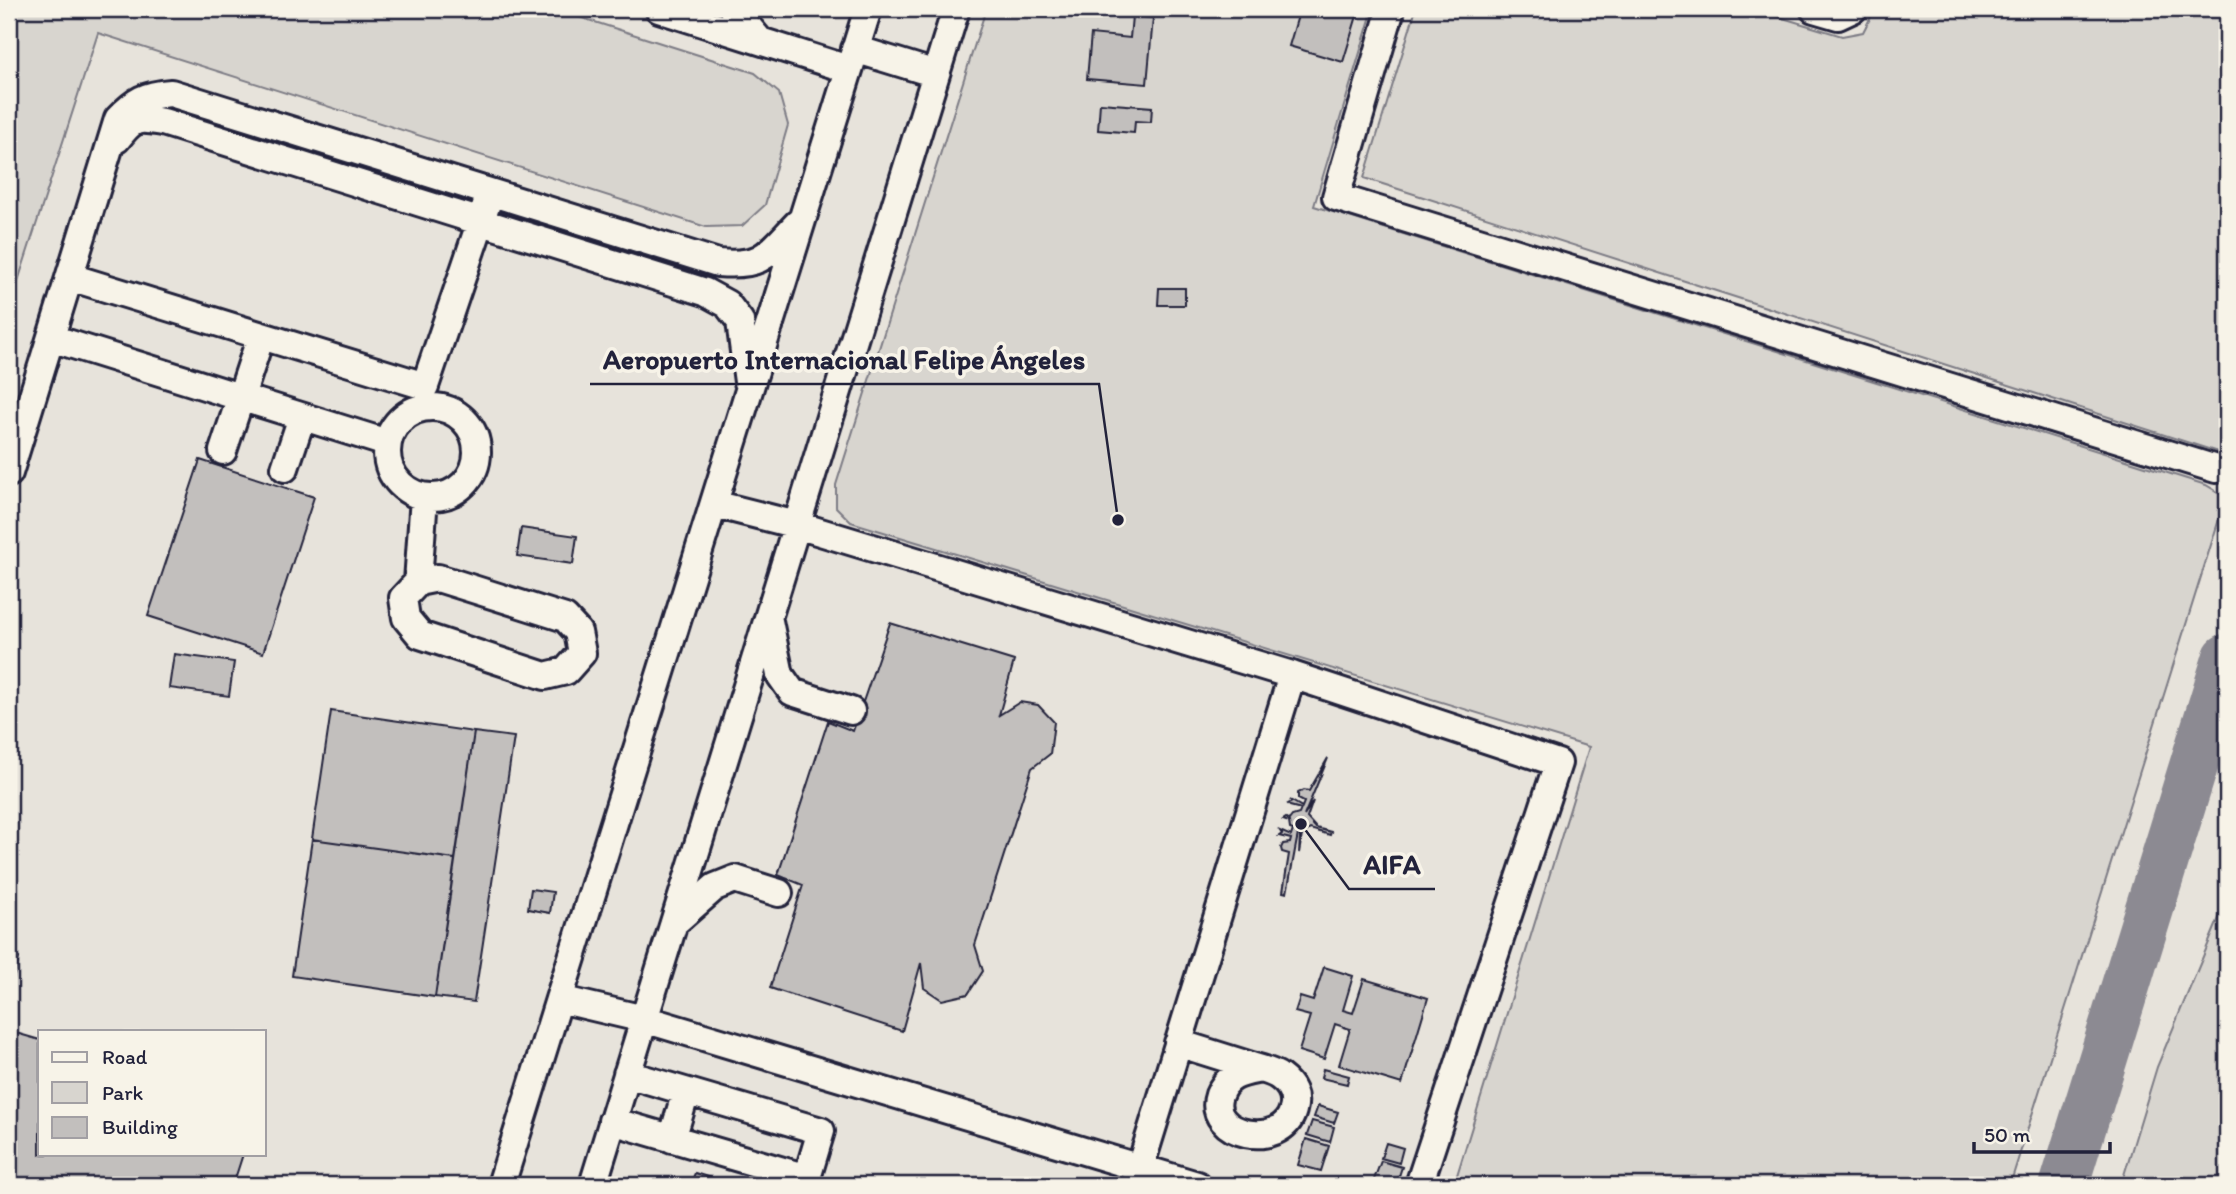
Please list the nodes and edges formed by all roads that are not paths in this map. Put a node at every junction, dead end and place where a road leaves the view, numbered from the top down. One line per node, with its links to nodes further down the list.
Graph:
1 (659, 9): 8 (street)
2 (733, 9): 8 (street)
3 (868, 9): 9 (street)
4 (956, 9): 10 (street)
5 (1391, 9): 25 (street)
6 (1814, 9): 7 (street)
7 (1853, 9)
8 (760, 41): 9 (street)
9 (852, 59): 10 (street); 13 (street)
10 (936, 74): 29 (street)
11 (107, 151): 12 (street); 14 (street); 15 (street)
12 (490, 192): 13 (street); 14 (street)
13 (803, 219): 18 (street)
14 (480, 222): 18 (street); 19 (street)
15 (70, 277): 16 (street); 17 (street)
16 (261, 336): 19 (street); 20 (street)
17 (51, 338): 20 (street); 26 (street)
18 (749, 389): 28 (street)
19 (428, 396): 22 (street); 27 (street)
20 (240, 397): 21 (street); 23 (street)
21 (302, 417): 22 (street); 24 (street)
22 (387, 443): 27 (street)
23 (223, 450)
24 (285, 468)
25 (2216, 469)
26 (9, 473)
27 (424, 497): 30 (street)
28 (714, 504): 29 (street); 36 (street)
29 (797, 525): 31 (street); 32 (street)
30 (418, 582): 30 (street)
31 (768, 617): 33 (street); 35 (street)
32 (1292, 675): 38 (street); 50 (street)
33 (851, 711)
34 (779, 893): 35 (street)
35 (673, 925): 37 (street)
36 (559, 999): 37 (street); 47 (street)
37 (644, 1018): 40 (street); 46 (street)
38 (1178, 1043): 39 (street); 46 (street)
39 (1261, 1069): 44 (street); 44 (street)
40 (627, 1074): 41 (street); 43 (street)
41 (686, 1092): 45 (street); 45 (street)
42 (1202, 1116): 44 (street)
43 (612, 1121): 45 (street); 48 (street)
44 (1228, 1125)
45 (672, 1139)
46 (1137, 1177): 49 (street)
47 (501, 1185)
48 (593, 1185)
49 (1197, 1185)
50 (1419, 1185)

